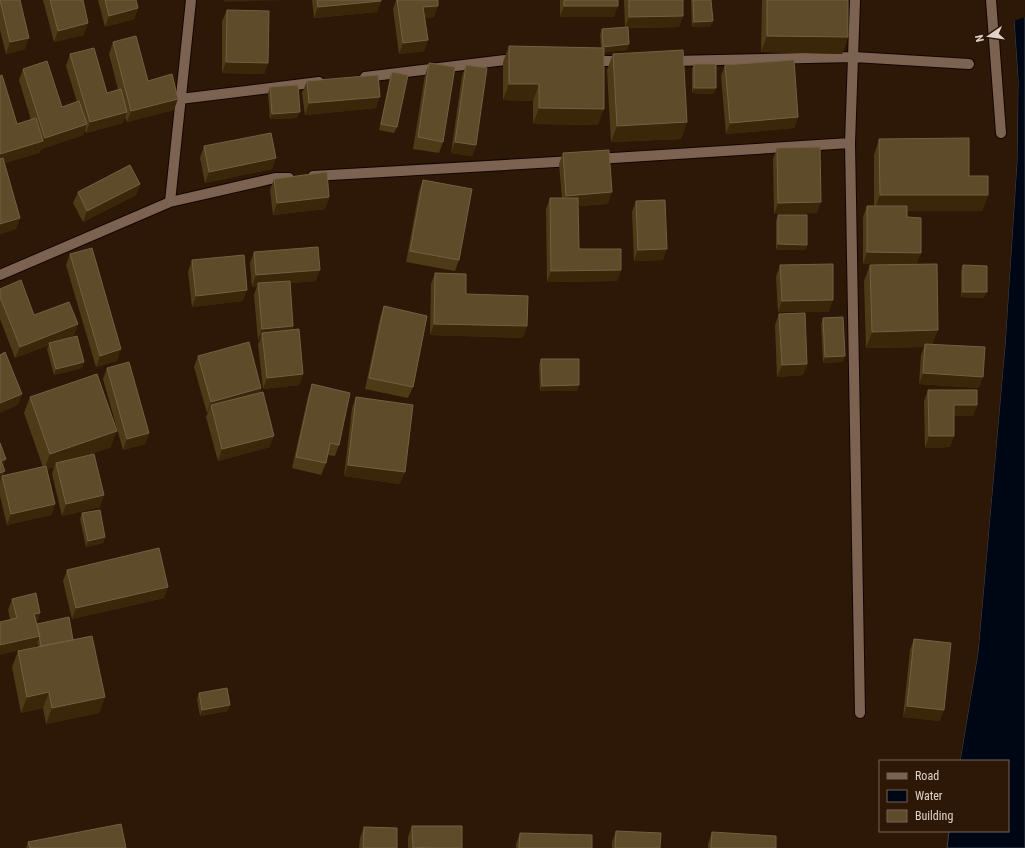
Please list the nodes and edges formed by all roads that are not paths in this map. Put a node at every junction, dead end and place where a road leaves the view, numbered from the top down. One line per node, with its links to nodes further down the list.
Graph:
1 (190, 0): 12 (street)
2 (855, 0): 4 (street)
3 (991, 0): 13 (street)
4 (854, 57): 8 (street); 9 (street); 14 (street)
5 (528, 60): 10 (street)
6 (582, 61): 7 (street)
7 (636, 61)
8 (660, 61)
9 (969, 64)
10 (354, 78)
11 (331, 81): 12 (street)
12 (180, 99): 15 (street)
13 (1001, 132)
14 (850, 143): 15 (street); 17 (street)
15 (170, 202): 16 (street)
16 (0, 275)
17 (860, 713)

